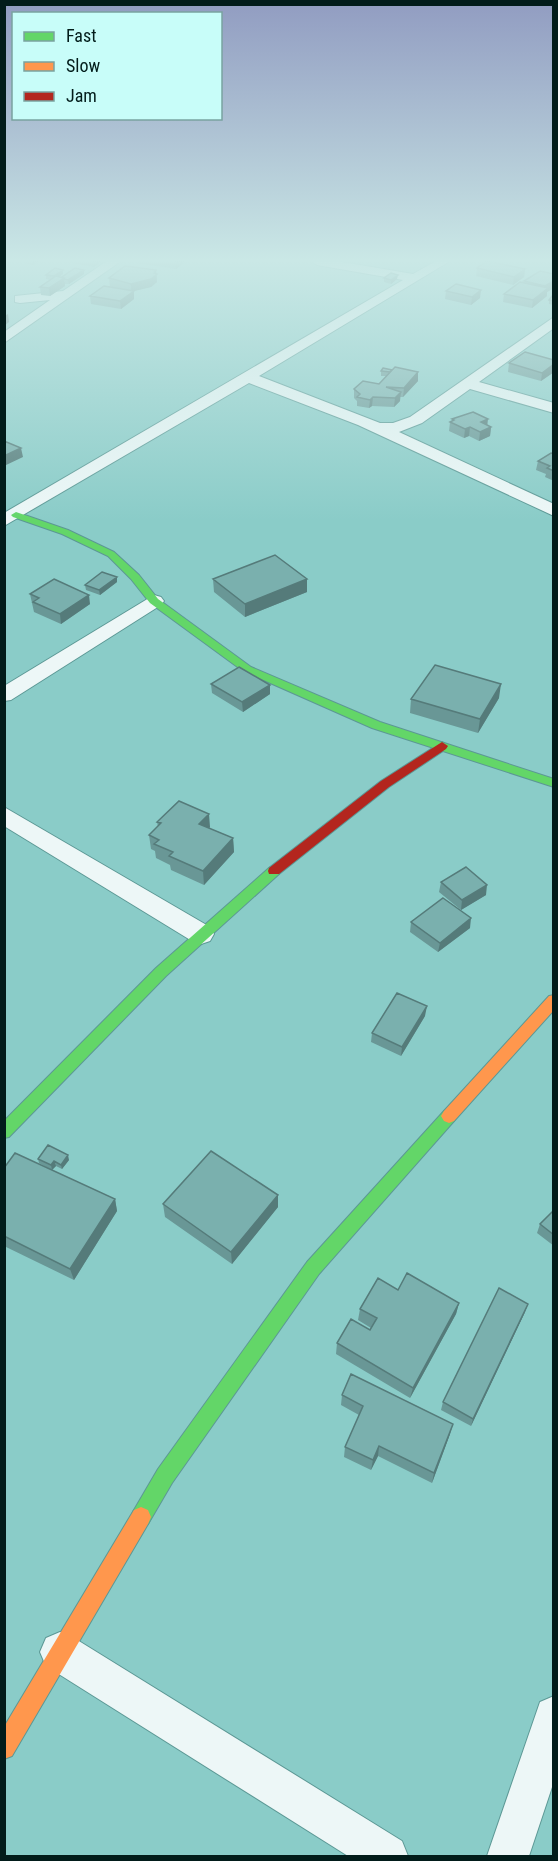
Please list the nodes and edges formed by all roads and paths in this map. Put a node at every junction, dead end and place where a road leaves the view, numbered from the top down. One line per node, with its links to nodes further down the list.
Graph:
1 (298, 348): 3 (street)
2 (520, 348): 4 (street)
3 (247, 377): 7 (street); 10 (street)
4 (470, 384): 5 (street); 6 (street)
5 (554, 408)
6 (416, 420): 7 (street); 8 (street)
7 (381, 428): 8 (street)
8 (415, 443): 9 (street)
9 (554, 511)
10 (10, 518): 11 (street)
11 (154, 601): 12 (street); 13 (street)
12 (4, 695)
13 (442, 746): 14 (street); 16 (street)
14 (554, 783)
15 (4, 815): 16 (street)
16 (201, 934): 18 (street)
17 (554, 999): 19 (street)
18 (4, 1132)
19 (60, 1652): 21 (street); 22 (street)
20 (554, 1716): 23 (street)
21 (4, 1748)
22 (387, 1857)
23 (508, 1857)

